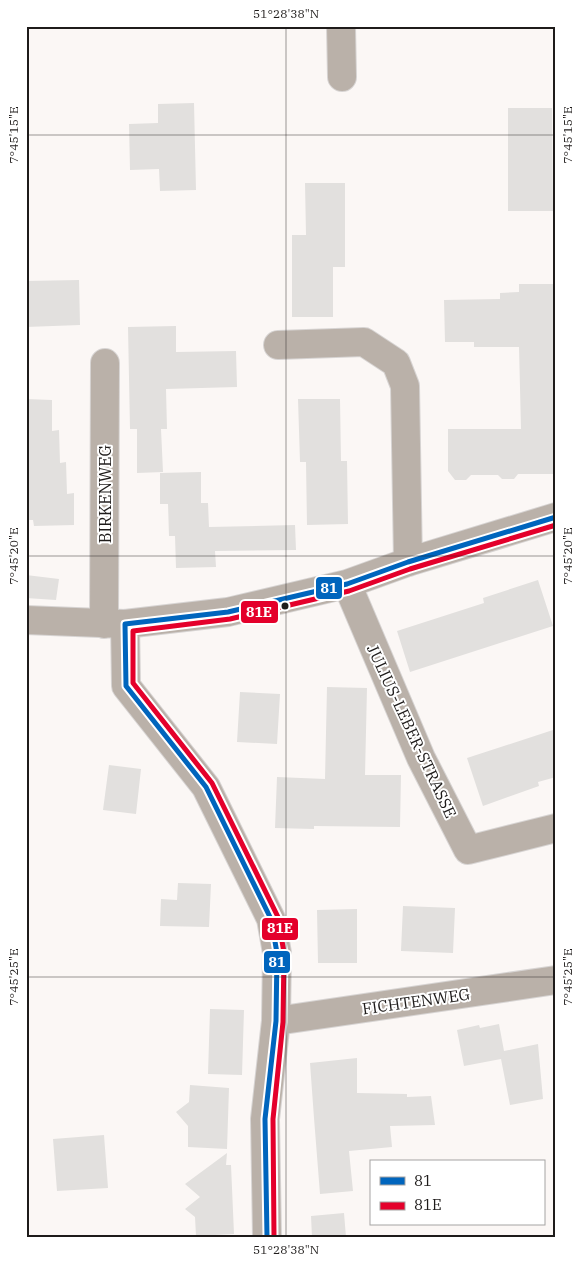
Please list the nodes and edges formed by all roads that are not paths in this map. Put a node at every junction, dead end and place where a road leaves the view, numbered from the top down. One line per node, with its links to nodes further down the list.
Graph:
1 (341, 26): 2 (street)
2 (342, 76)
3 (278, 345): 6 (street)
4 (105, 363): 9 (street, BIRKENWEG)
5 (556, 517): 6 (street)
6 (408, 562): 7 (street)
7 (347, 584): 9 (street); 10 (street, JULIUS-LEBER-STRASSE)
8 (26, 620): 9 (street)
9 (115, 624): 12 (street, BIRKENWEG)
10 (556, 828)
11 (556, 980): 12 (street, FICHTENWEG)
12 (276, 1021): 13 (street, BIRKENWEG)
13 (268, 1237)

